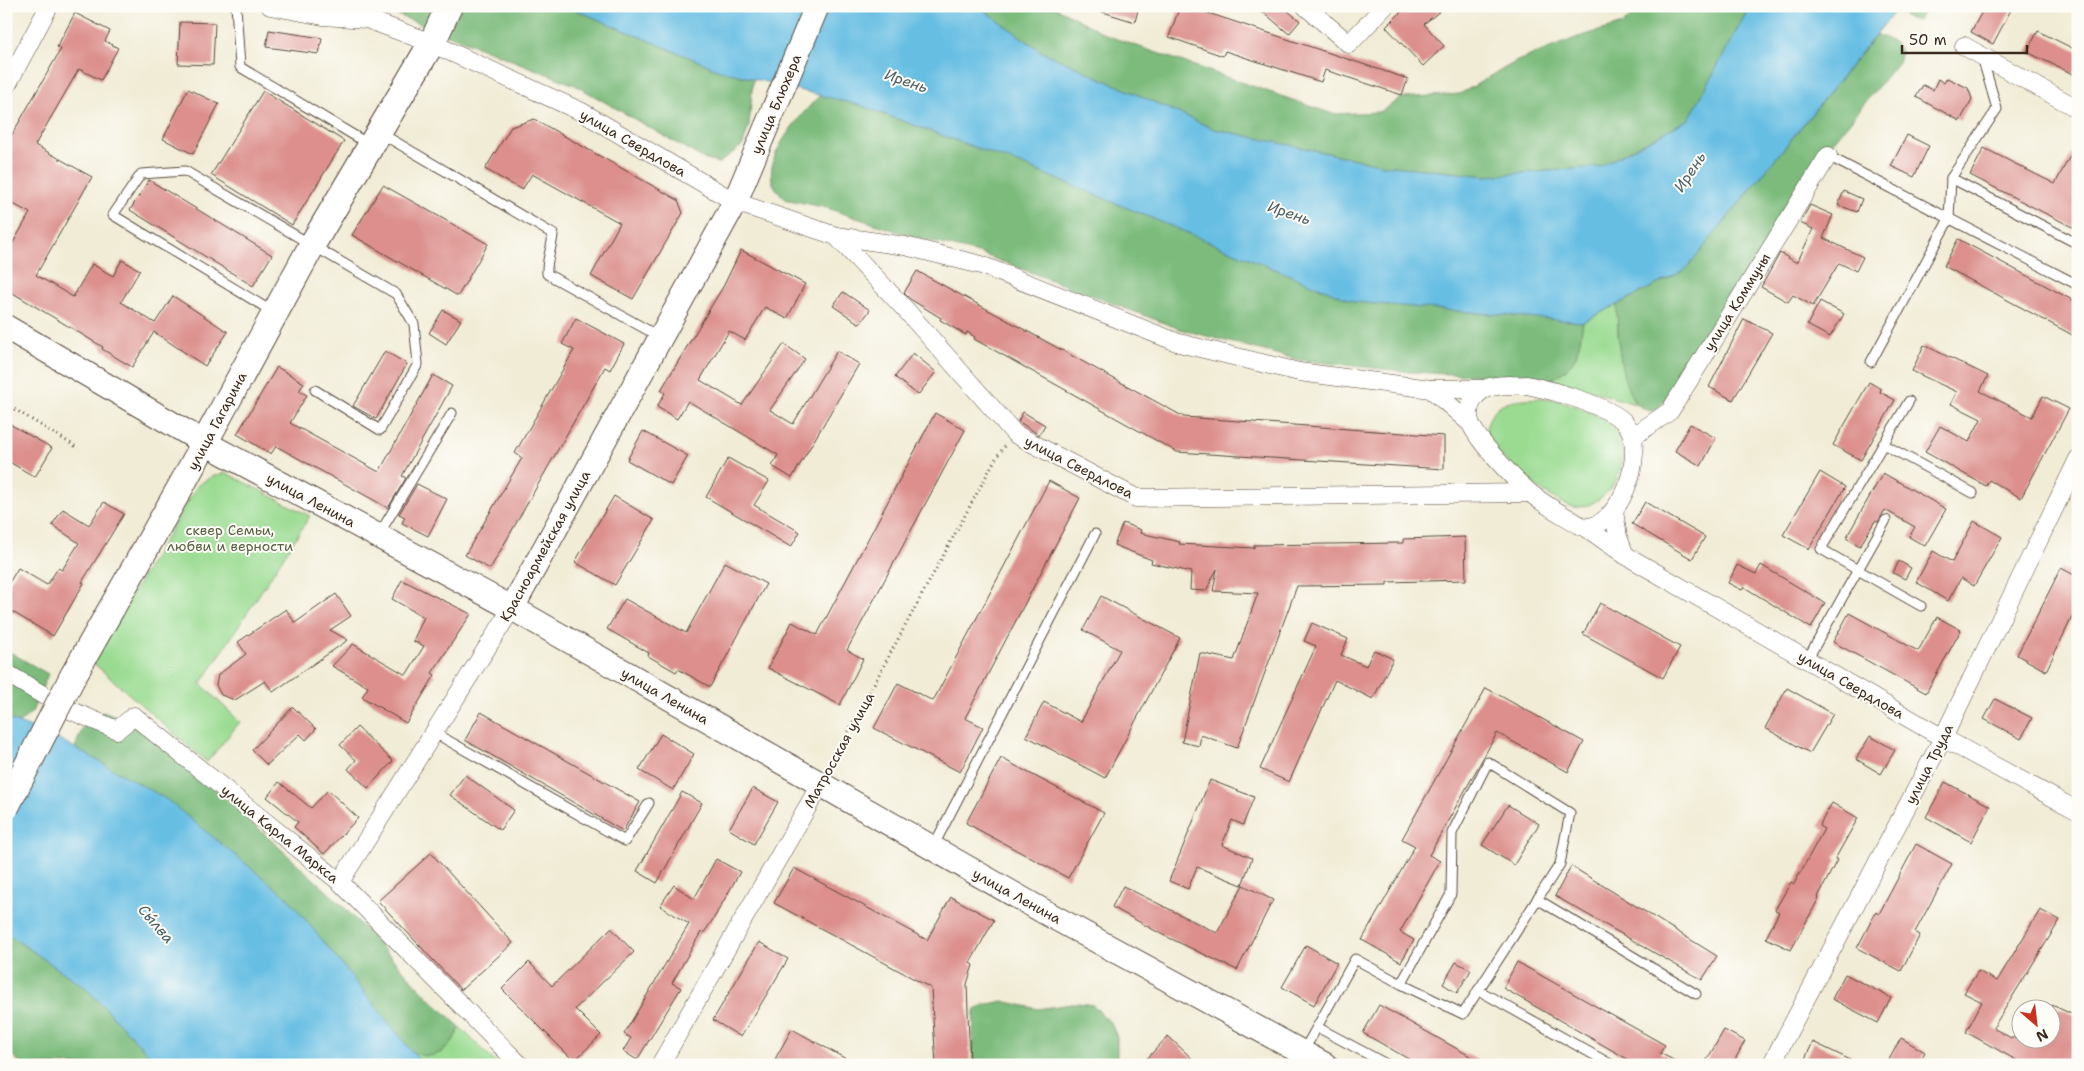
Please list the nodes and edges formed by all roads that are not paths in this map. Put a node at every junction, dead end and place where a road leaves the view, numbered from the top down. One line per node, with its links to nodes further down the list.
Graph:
1 (49, 6): 11 (street)
2 (236, 6): 13 (lane)
3 (270, 6): 8 (street, улица Свердлова)
4 (449, 6): 8 (main road, улица Гагарина)
5 (817, 6): 16 (street, улица Блюхера)
6 (1305, 6): 7 (street)
7 (1385, 6)
8 (432, 41): 13 (main road, улица Гагарина); 16 (street, улица Свердлова)
9 (1964, 46): 10 (street)
10 (1982, 57): 12 (street); 15 (lane)
11 (6, 86)
12 (2078, 109)
13 (374, 138): 20 (main road, улица Гагарина); 24 (lane)
14 (1828, 156): 17 (lane); 32 (street, улица Коммуны)
15 (1951, 178): 17 (lane); 19 (lane)
16 (735, 202): 18 (street, улица Свердлова); 24 (street, Красноармейская улица)
17 (1949, 219): 21 (lane); 25 (lane)
18 (836, 236): 26 (street, улица Свердлова); 36 (street, улица Свердлова)
19 (2078, 244)
20 (312, 245): 22 (main road, улица Гагарина); 22 (lane); 28 (lane)
21 (2078, 285)
22 (275, 313): 33 (main road, улица Гагарина)
23 (6, 327): 33 (street, улица Ленина)
24 (661, 337): 46 (street, Красноармейская улица)
25 (1871, 362)
26 (1431, 389): 27 (street, улица Свердлова); 31 (street)
27 (1485, 389): 31 (street); 32 (street, улица Свердлова)
28 (315, 390)
29 (1909, 401): 34 (lane)
30 (452, 414): 42 (lane)
31 (1470, 423): 36 (street, улица Свердлова)
32 (1634, 436): 38 (street)
33 (205, 443): 42 (street, улица Ленина); 53 (main road, улица Гагарина, bridge)
34 (1884, 444): 37 (lane); 44 (lane)
35 (2078, 459): 50 (street, улица Труда)
36 (1530, 493): 40 (street, улица Свердлова)
37 (1973, 493)
38 (1614, 511): 40 (street); 43 (street)
39 (1886, 520): 44 (lane)
40 (1585, 527): 43 (street, улица Свердлова)
41 (1094, 534): 55 (lane)
42 (378, 536): 46 (street, улица Ленина)
43 (1625, 555): 47 (street, улица Свердлова)
44 (1857, 571): 45 (lane); 47 (lane)
45 (1921, 606)
46 (512, 608): 49 (street, Красноармейская улица); 51 (street, улица Ленина)
47 (1807, 660): 50 (street, улица Свердлова)
48 (6, 674): 56 (street, улица Карла Маркса)
49 (433, 732): 52 (lane); 56 (street, Красноармейская улица)
50 (1943, 738): 54 (street, улица Свердлова); 68 (street, улица Труда)
51 (820, 785): 55 (street, улица Ленина); 64 (street, Матросская улица)
52 (649, 803)
53 (6, 807)
54 (2078, 811)
55 (932, 848): 62 (street, улица Ленина)
56 (340, 882): 63 (street, улица Карла Маркса)
57 (1537, 899): 58 (lane); 59 (lane); 60 (lane)
58 (1401, 984): 59 (lane); 61 (lane)
59 (1478, 990): 67 (lane)
60 (1696, 994)
61 (1317, 1026): 62 (lane); 66 (lane)
62 (1299, 1059): 65 (street, улица Ленина)
63 (520, 1065)
64 (660, 1065)
65 (1325, 1065)
66 (1388, 1065)
67 (1612, 1065)
68 (1771, 1065)

